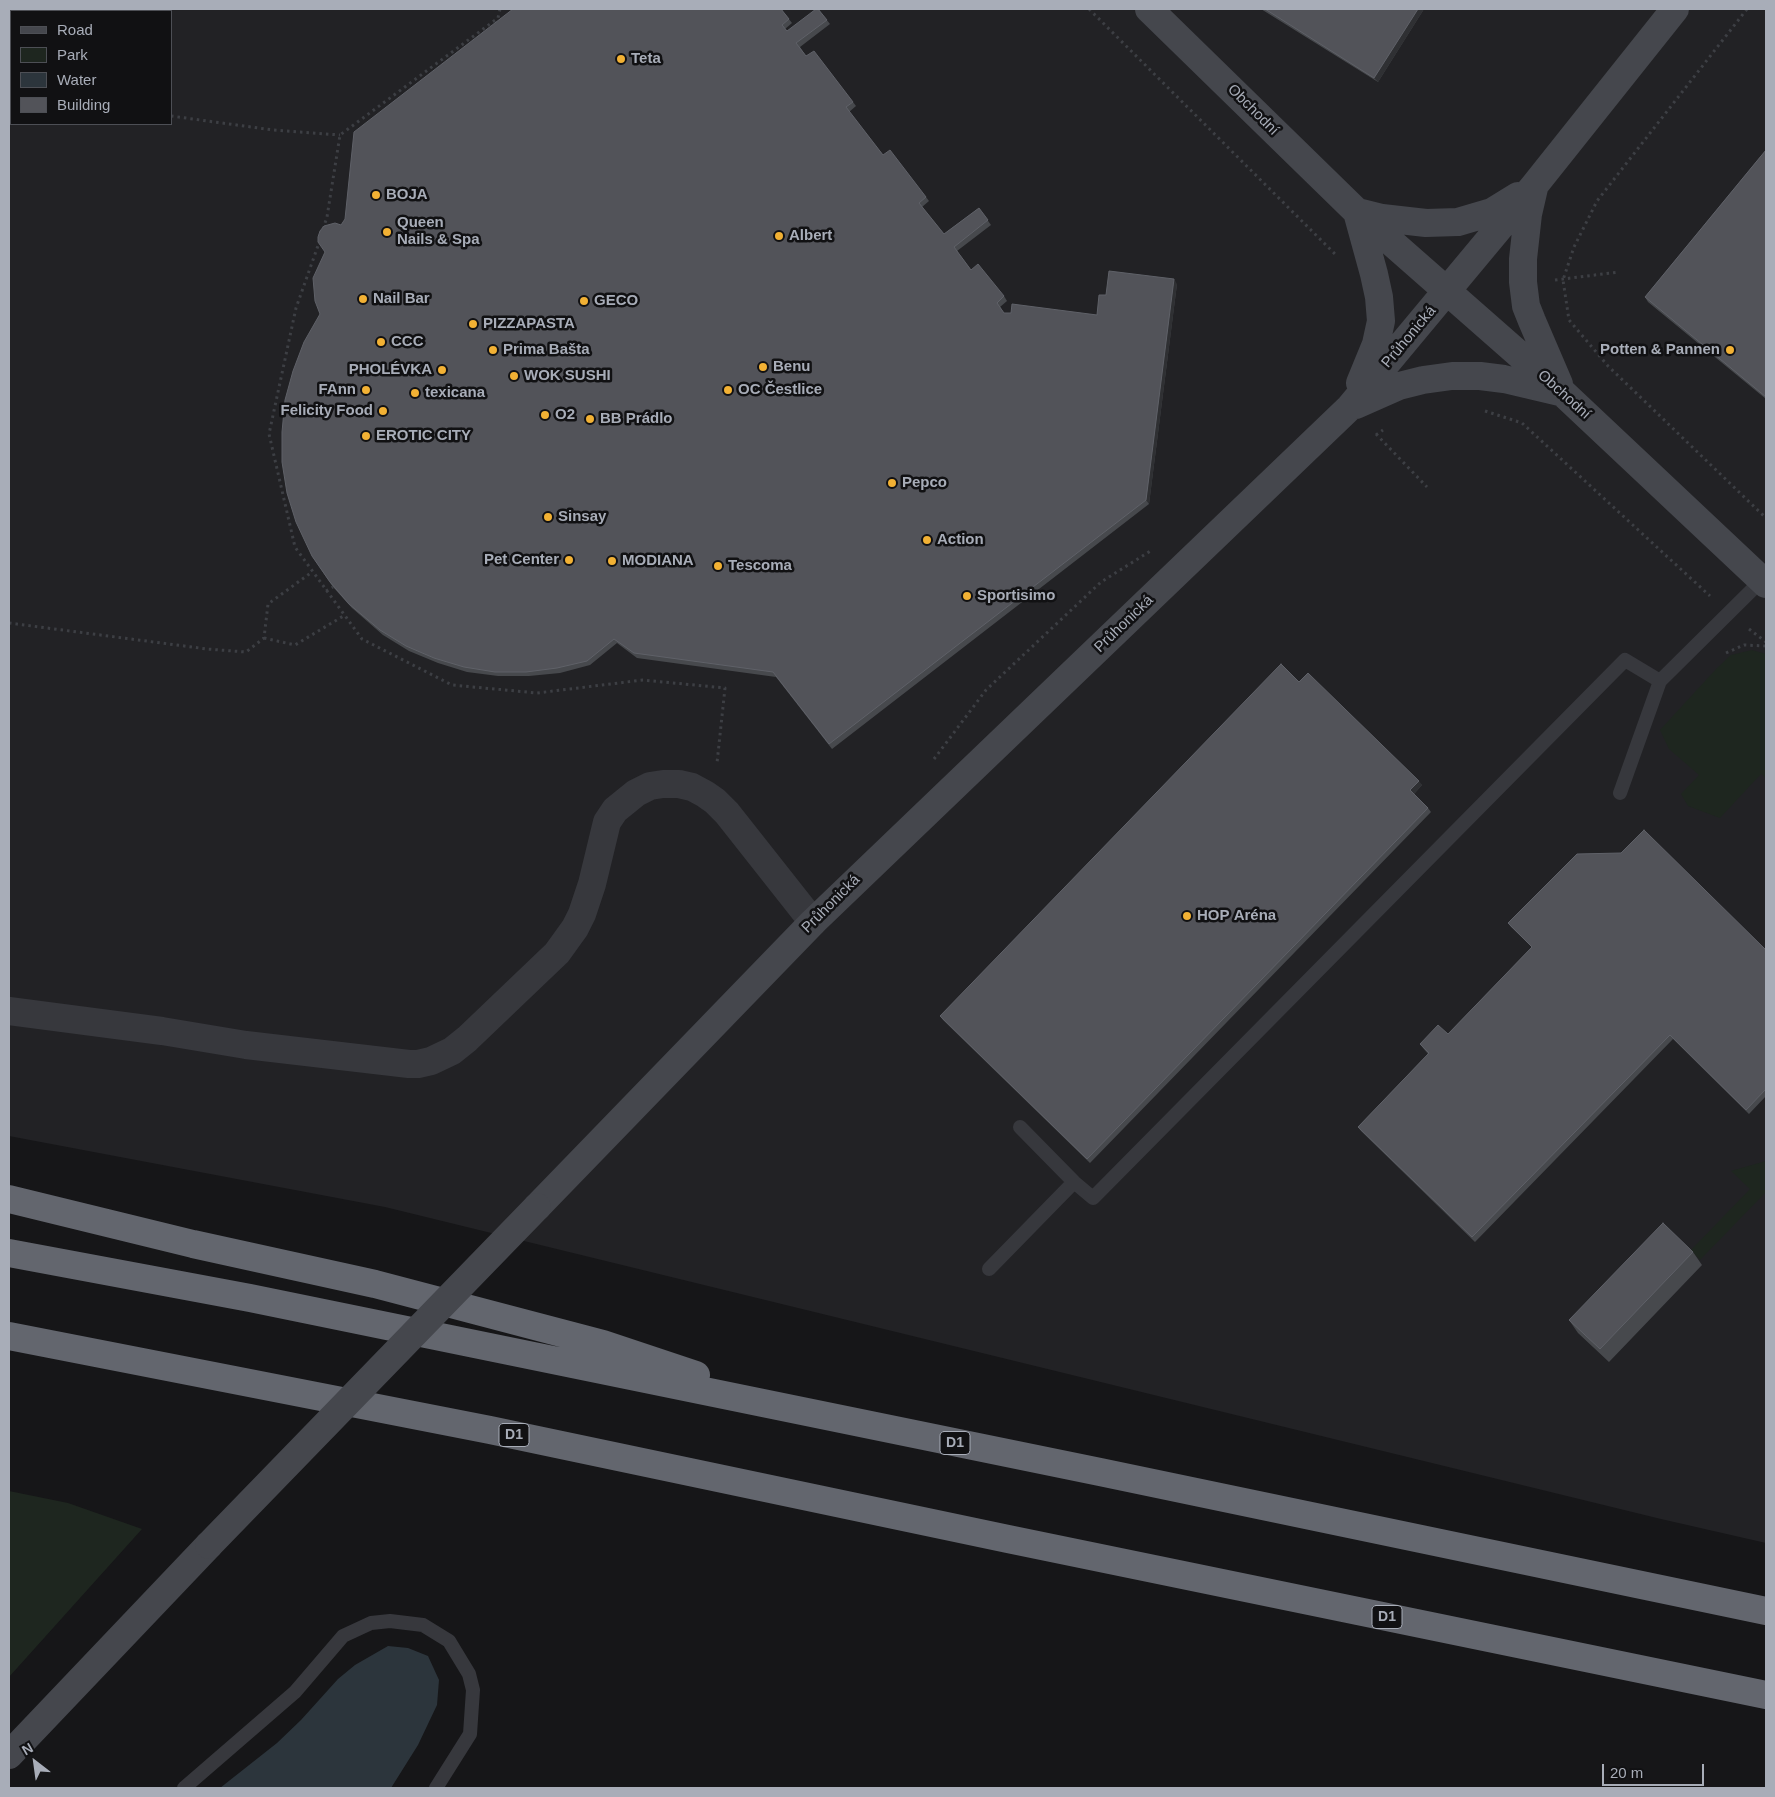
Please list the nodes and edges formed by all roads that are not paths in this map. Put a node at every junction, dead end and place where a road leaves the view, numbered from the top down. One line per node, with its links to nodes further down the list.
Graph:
1 (1149, 9): 4 (street, Obchodní)
2 (1675, 9): 3 (street, Průhonická)
3 (1534, 186): 4 (street); 5 (street, Průhonická); 6 (street)
4 (1357, 212): 5 (street, Obchodní); 7 (street)
5 (1447, 291): 6 (street, Obchodní); 7 (street, Průhonická)
6 (1563, 393): 7 (street); 8 (street, Obchodní)
7 (1350, 407): 11 (street, Průhonická)
8 (1765, 580): 9 (lane)
9 (1660, 681): 10 (lane); 14 (lane)
10 (1620, 793)
11 (813, 922): 12 (street); 22 (street, Průhonická, bridge)
12 (9, 1011)
13 (1020, 1126): 14 (lane)
14 (1074, 1182): 17 (lane)
15 (9, 1199): 19 (highway)
16 (9, 1252): 19 (highway, D1)
17 (988, 1269)
18 (9, 1336): 21 (highway, D1)
19 (811, 1413): 20 (highway, D1)
20 (1766, 1611)
21 (1766, 1693)
22 (9, 1755)
23 (184, 1788): 24 (lane)
24 (436, 1788)

